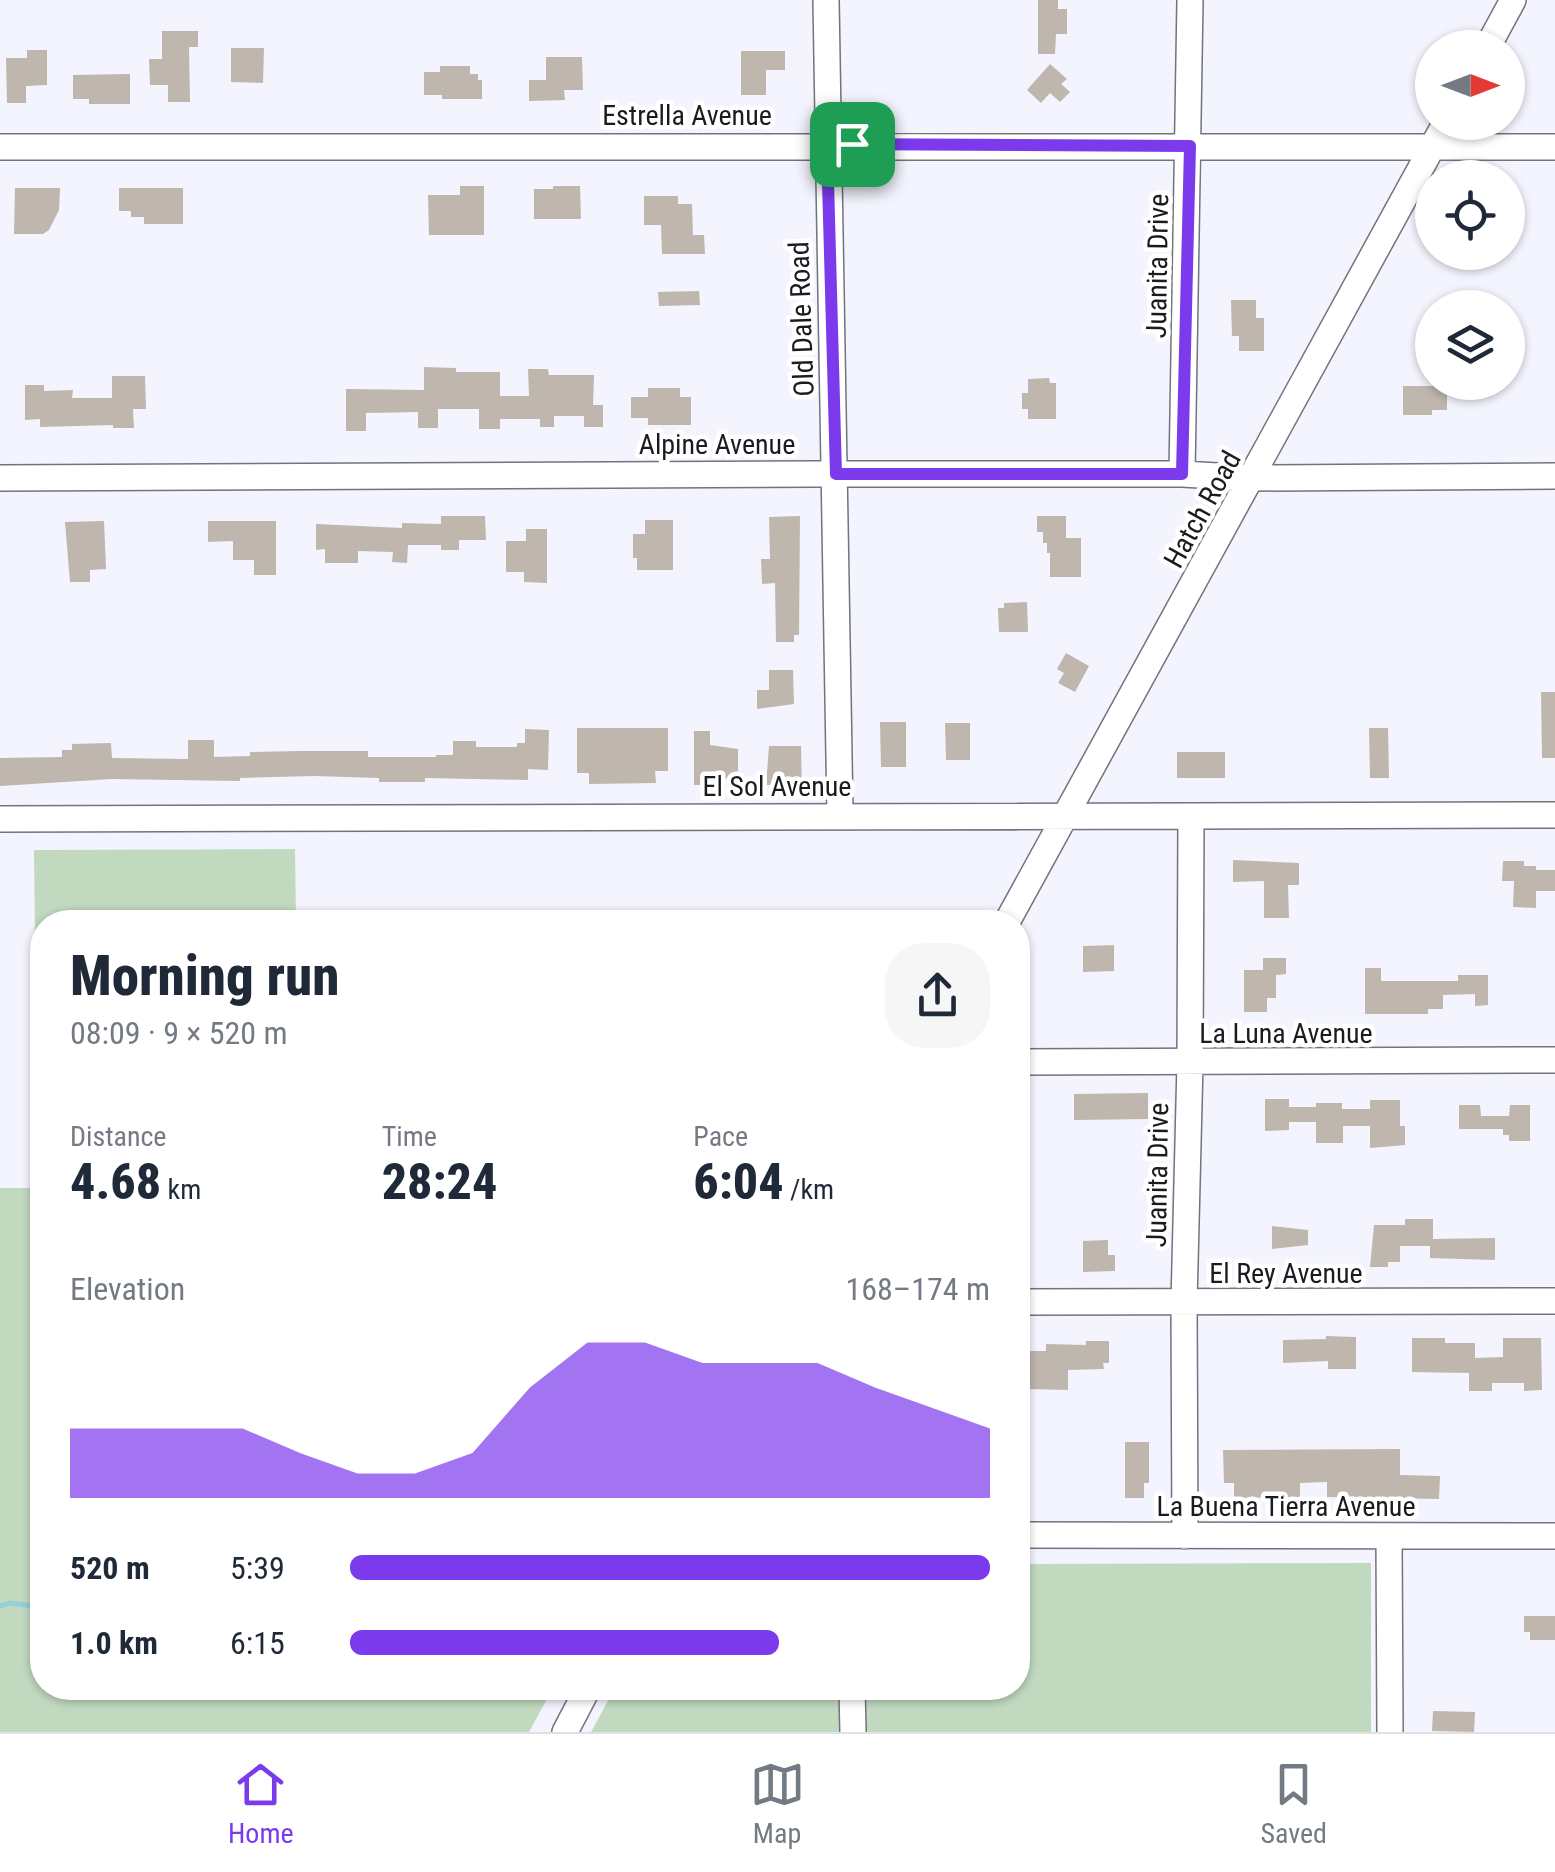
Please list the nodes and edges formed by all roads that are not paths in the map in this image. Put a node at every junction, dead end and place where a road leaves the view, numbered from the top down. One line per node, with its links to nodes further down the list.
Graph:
1 (826, 0): 6 (street, Old Dale Road)
2 (1190, 0): 7 (street, Juanita Drive)
3 (1513, 0): 4 (street)
4 (1497, 30)
5 (1437, 140): 10 (street, Hatch Road)
6 (827, 144): 7 (street, Estrella Avenue); 9 (street, Estrella Avenue); 11 (street, Old Dale Road)
7 (1190, 146): 10 (street, Estrella Avenue); 12 (street, Juanita Drive)
8 (1555, 146): 10 (street, Estrella Avenue)
9 (0, 147)
10 (1433, 147): 15 (street, Hatch Road)
11 (836, 474): 12 (street, Alpine Avenue); 14 (street, Alpine Avenue); 17 (street, Old Dale Road)
12 (1182, 474): 15 (street, Alpine Avenue)
13 (1555, 476): 15 (street, Alpine Avenue)
14 (0, 478)
15 (1254, 478): 18 (street, Hatch Road)
16 (1555, 815): 19 (street, El Sol Avenue)
17 (840, 816): 18 (street, El Sol Avenue); 20 (street, El Sol Avenue)
18 (1066, 816): 19 (street, El Sol Avenue); 21 (street, Hatch Road)
19 (1191, 816): 24 (street, Juanita Drive)
20 (0, 819)
21 (1014, 910)
22 (1555, 1060): 24 (street, La Luna Avenue)
23 (1030, 1062): 24 (street, La Luna Avenue)
24 (1190, 1064): 27 (street, Juanita Drive)
25 (1030, 1302): 27 (street, El Rey Avenue)
26 (1555, 1302): 27 (street, El Rey Avenue)
27 (1184, 1303): 29 (street, Juanita Drive)
28 (1030, 1535): 29 (street, La Buena Tierra Avenue)
29 (1185, 1536): 30 (street, La Buena Tierra Avenue)
30 (1389, 1536): 31 (street, La Buena Tierra Avenue); 36 (street)
31 (1555, 1536)
32 (582, 1700): 34 (street)
33 (852, 1700): 35 (street)
34 (565, 1732)
35 (852, 1732)
36 (1390, 1732)

